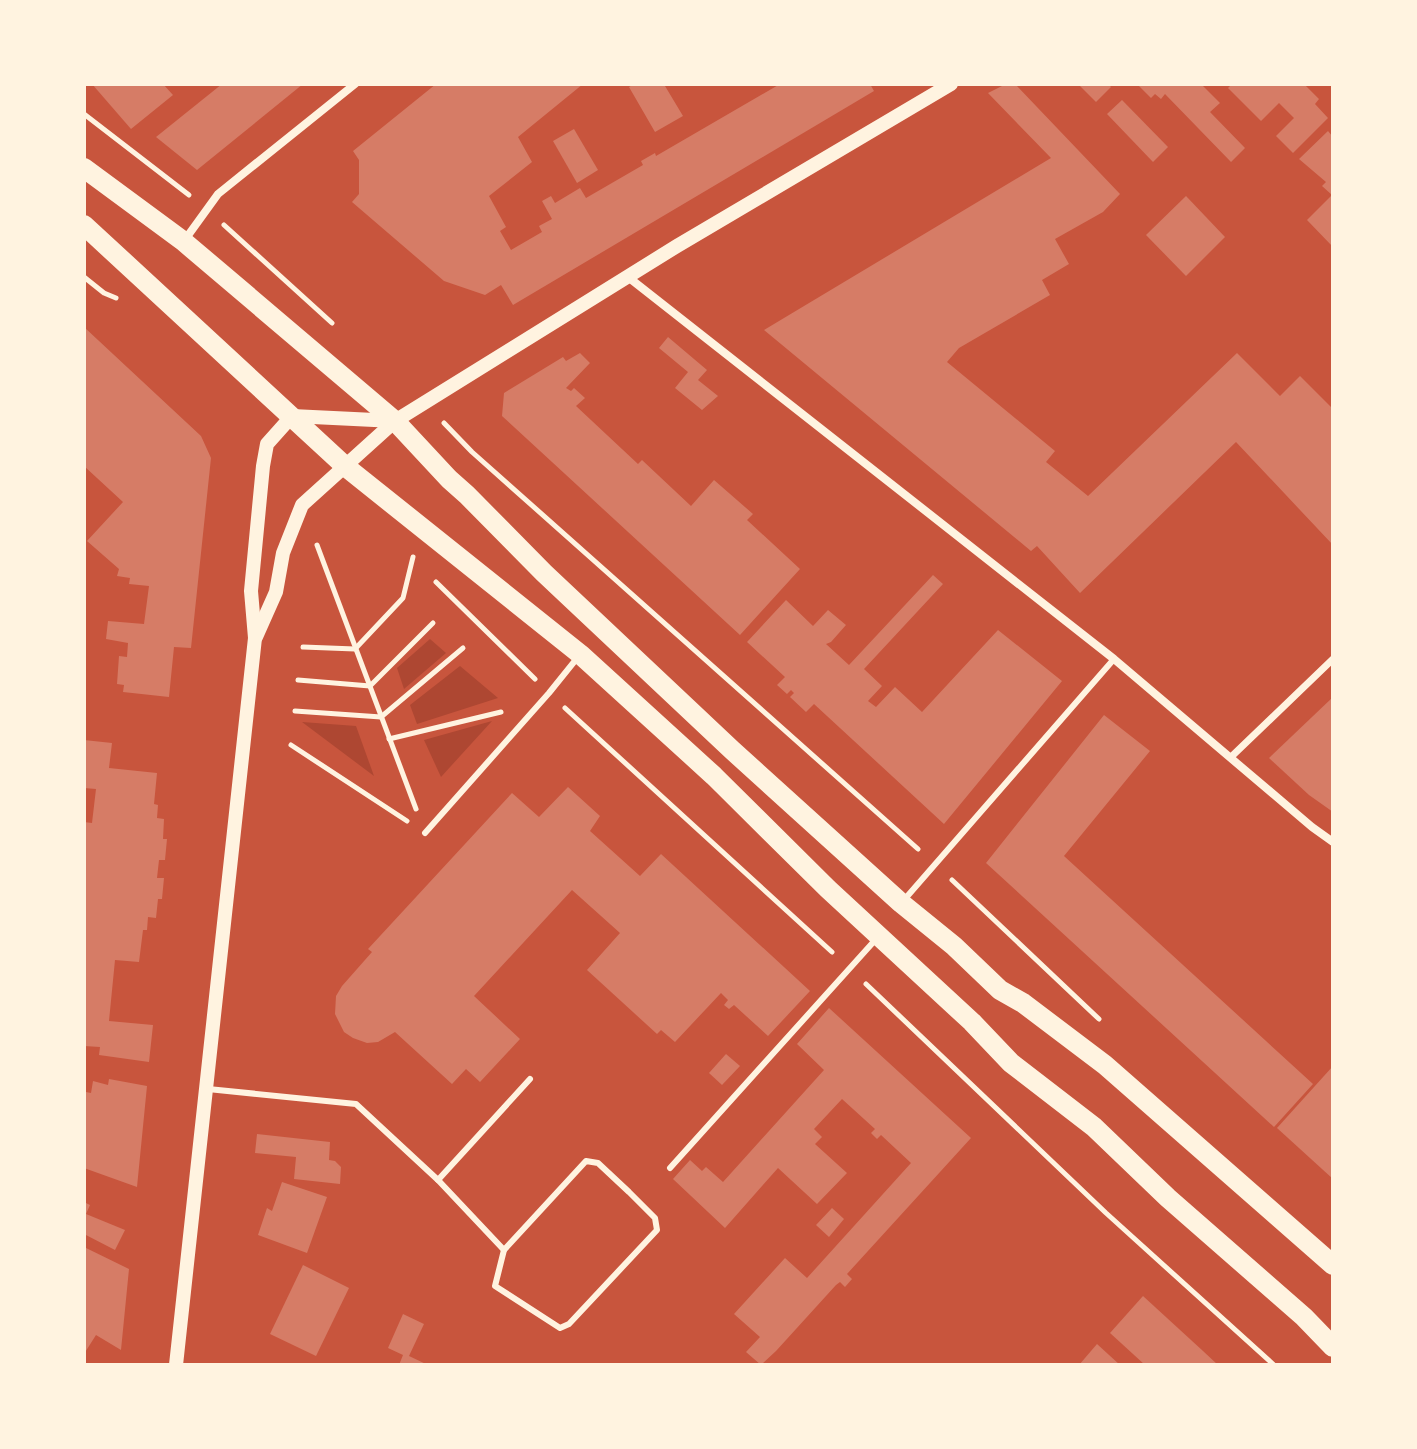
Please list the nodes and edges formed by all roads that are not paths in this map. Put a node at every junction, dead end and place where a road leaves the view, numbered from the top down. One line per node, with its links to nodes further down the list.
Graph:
1 (355, 84): 5 (street)
2 (951, 84): 6 (street)
3 (84, 168): 5 (main road)
4 (84, 225): 7 (main road)
5 (183, 241): 8 (main road)
6 (628, 277): 8 (street); 12 (street)
7 (292, 416): 8 (street); 9 (main road); 10 (street)
8 (395, 421): 9 (street); 17 (main road)
9 (346, 467): 10 (street); 11 (main road)
10 (255, 638): 20 (street)
11 (580, 654): 15 (lane); 18 (main road)
12 (1114, 659): 14 (street); 17 (lane)
13 (1333, 659): 14 (street)
14 (1231, 757): 16 (street)
15 (425, 833)
16 (1333, 842)
17 (901, 903): 24 (main road)
18 (880, 935): 21 (lane); 25 (main road)
19 (530, 1079): 22 (lane)
20 (207, 1089): 22 (lane); 26 (street)
21 (670, 1168)
22 (438, 1180): 23 (lane)
23 (504, 1250): 23 (lane)
24 (1333, 1265)
25 (1333, 1347)
26 (176, 1365)

